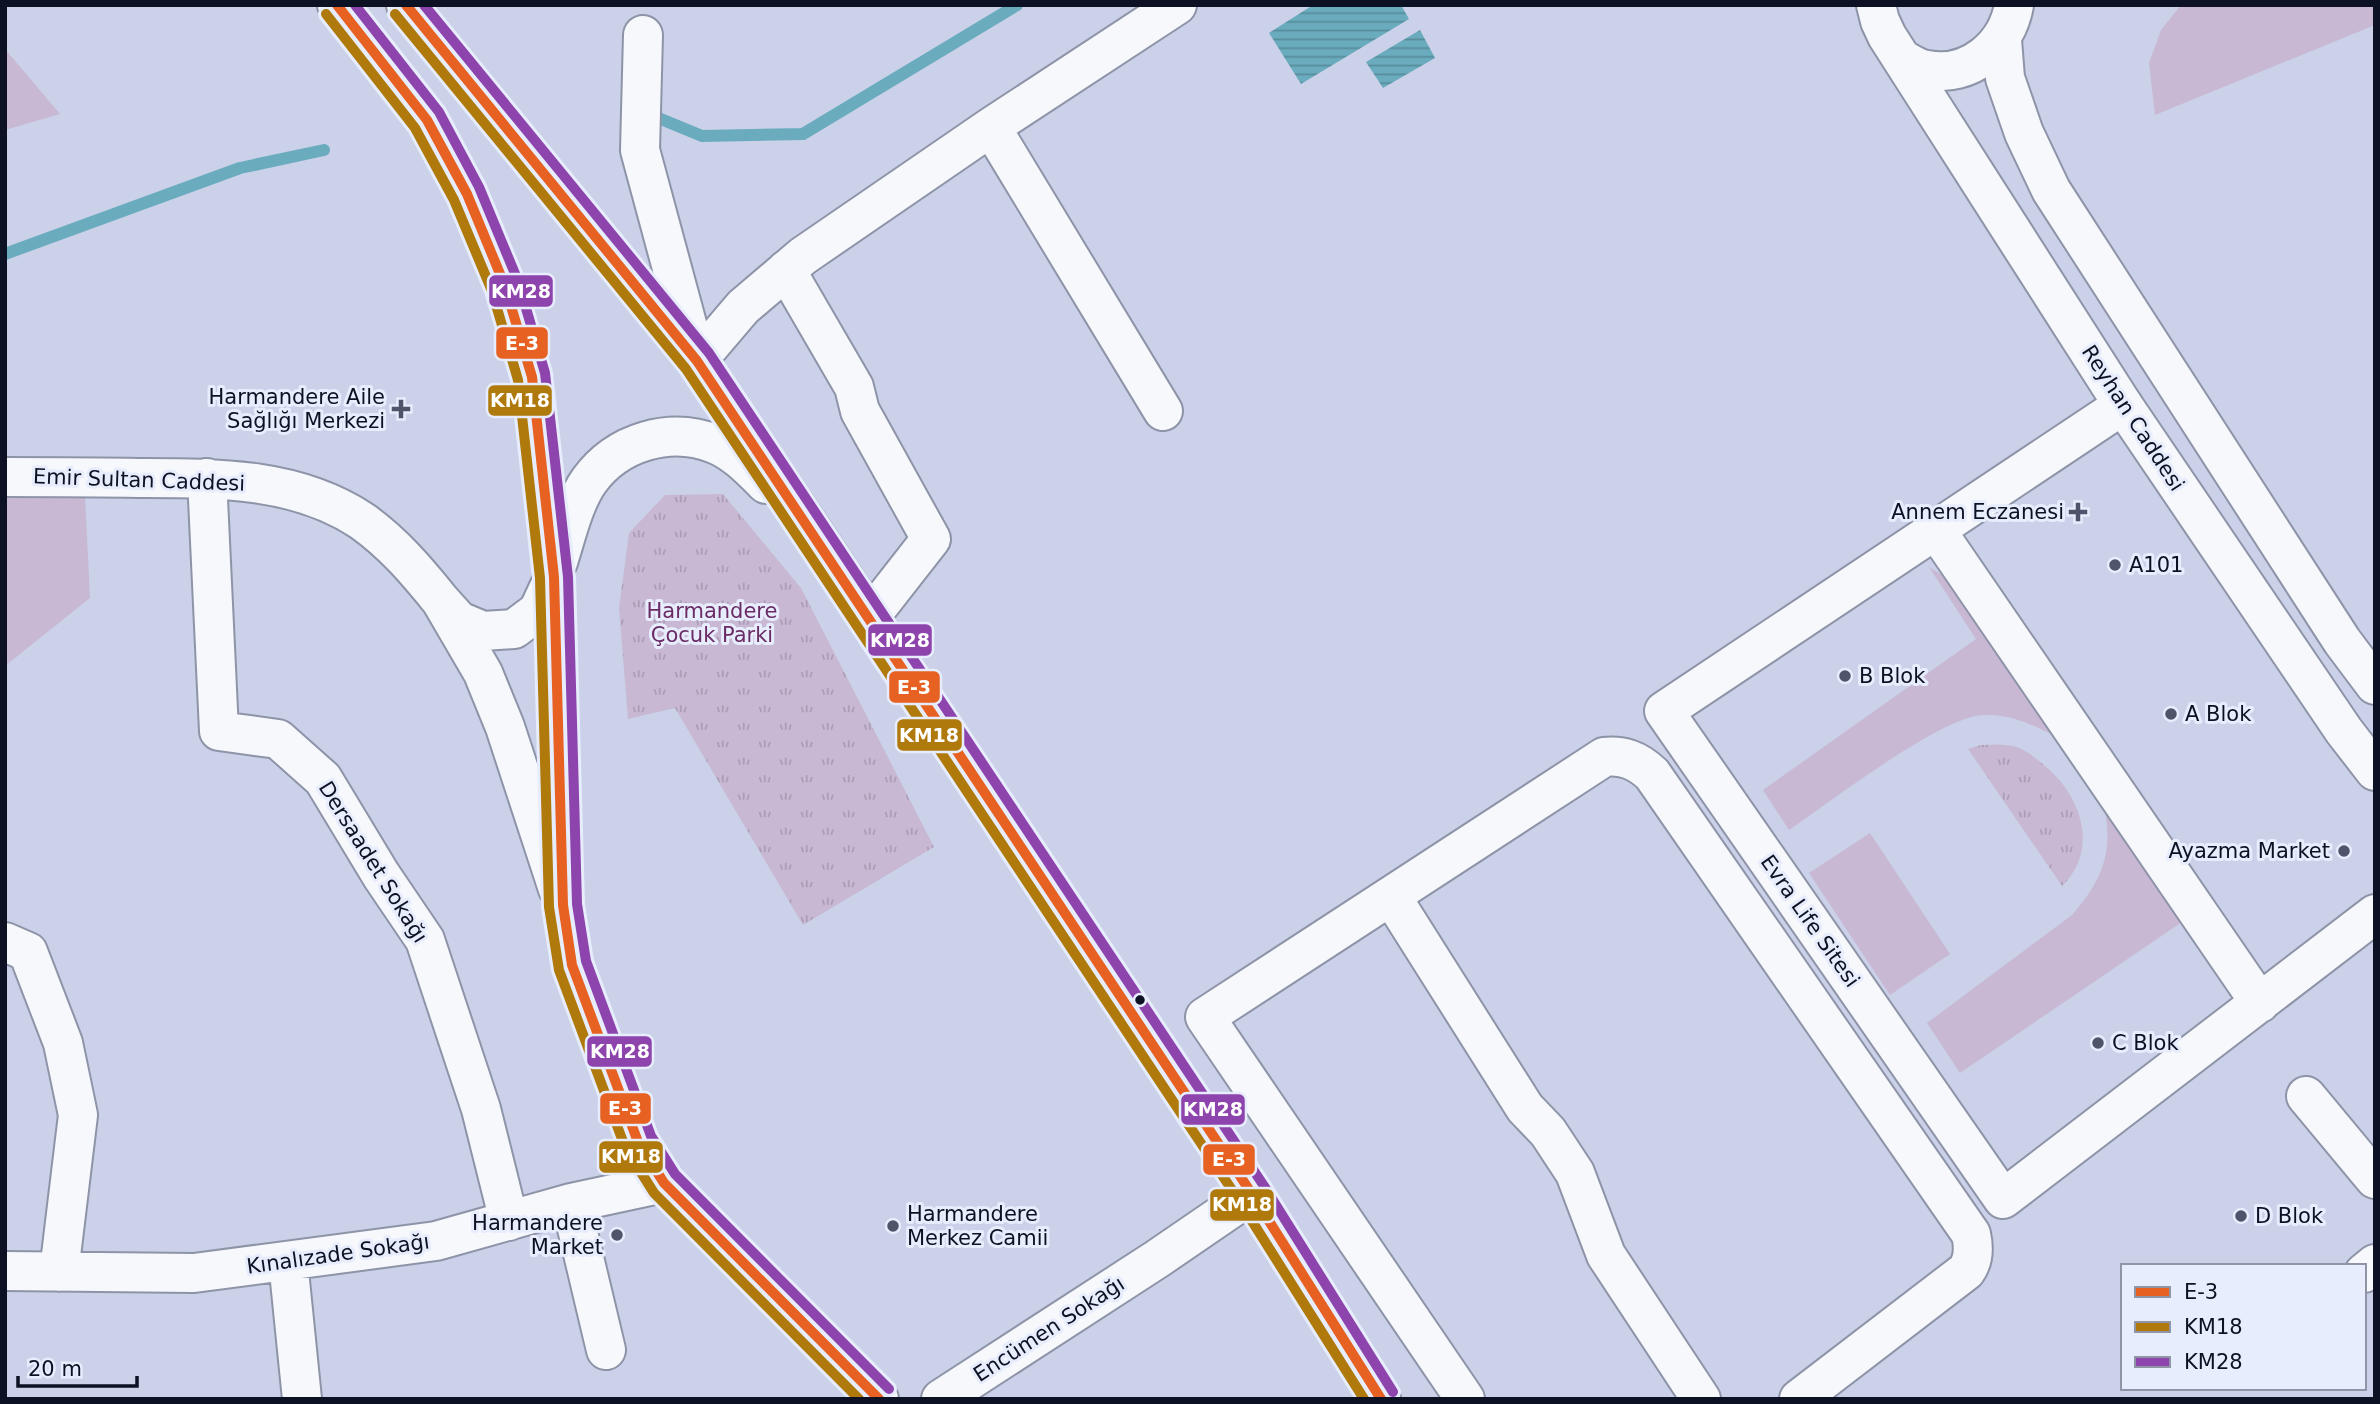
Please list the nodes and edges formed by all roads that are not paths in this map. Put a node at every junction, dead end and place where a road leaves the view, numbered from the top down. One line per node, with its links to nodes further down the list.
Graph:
1 (337, 5): 18 (main road)
2 (406, 5): 11 (main road)
3 (1177, 5): 9 (main road)
4 (2014, 5): 7 (main road)
5 (1875, 6): 8 (main road, Reyhan Caddesi)
6 (643, 35): 11 (main road)
7 (2001, 40): 8 (main road); 21 (main road)
8 (1902, 59): 12 (main road, Reyhan Caddesi)
9 (990, 127): 10 (main road); 13 (main road)
10 (786, 271): 11 (main road); 20 (main road)
11 (697, 361): 16 (main road)
12 (2123, 405): 17 (main road, Evra Life Sitesi); 22 (main road, Reyhan Caddesi)
13 (1163, 411)
14 (5, 477): 15 (main road, Emir Sultan Caddesi)
15 (206, 478): 19 (main road, Emir Sultan Caddesi); 33 (main road, Dersaadet Sokağı)
16 (810, 526): 18 (main road); 20 (main road)
17 (1936, 530): 27 (main road); 27 (main road, Evra Life Sitesi)
18 (554, 577): 19 (main road); 24 (main road)
19 (441, 601): 24 (main road)
20 (870, 617): 31 (main road)
21 (2375, 685)
22 (2375, 771)
23 (1391, 896): 42 (main road); 43 (main road); 44 (main road)
24 (563, 905): 30 (main road)
25 (2375, 914): 27 (main road, Evra Life Sitesi)
26 (5, 942): 36 (main road)
27 (2260, 1003)
28 (2306, 1096): 29 (main road)
29 (2375, 1179)
30 (664, 1183): 32 (main road, Kınalızade Sokağı); 39 (main road)
31 (1252, 1194): 40 (main road, Encümen Sokağı); 41 (main road)
32 (571, 1203): 33 (main road, Kınalızade Sokağı); 37 (main road)
33 (509, 1221): 34 (main road, Kınalızade Sokağı)
34 (288, 1261): 36 (main road, Kınalızade Sokağı); 38 (main road)
35 (5, 1271): 36 (main road, Kınalızade Sokağı)
36 (59, 1272)
37 (606, 1350)
38 (302, 1399)
39 (879, 1399)
40 (941, 1399)
41 (1381, 1399)
42 (1465, 1399)
43 (1701, 1399)
44 (1798, 1399)

